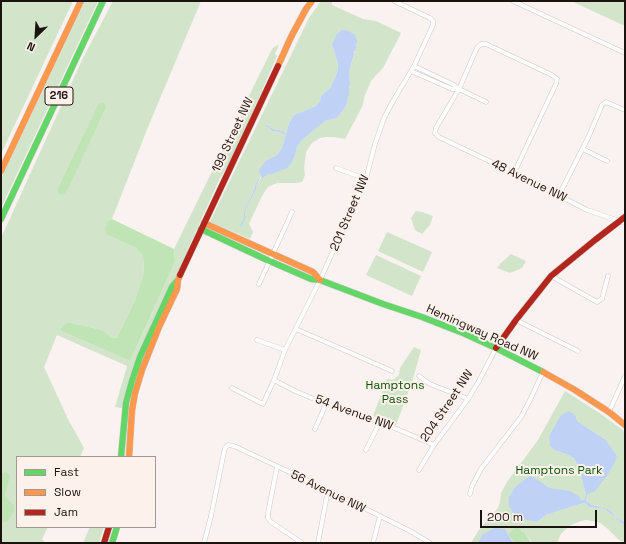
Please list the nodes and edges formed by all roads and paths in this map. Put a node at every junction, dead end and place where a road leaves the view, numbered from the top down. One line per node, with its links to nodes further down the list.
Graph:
1 (81, 1): 15 (main road, 216)
2 (103, 1): 20 (main road, 216)
3 (312, 1): 22 (main road, 199 Street NW)
4 (394, 1): 7 (street, 201 Street NW)
5 (513, 1): 6 (street)
6 (625, 53)
7 (414, 66): 8 (street, 201 Street NW); 9 (street)
8 (411, 71): 9 (street); 17 (street, 201 Street NW)
9 (459, 89): 10 (street); 16 (street, 48 Avenue NW); 16 (street)
10 (486, 102)
11 (625, 110): 12 (street)
12 (583, 149): 13 (street); 18 (street)
13 (608, 161)
14 (336, 168): 17 (street)
15 (1, 171)
16 (514, 173): 18 (street, 48 Avenue NW)
17 (366, 179): 28 (street, 201 Street NW)
18 (559, 195): 21 (street, 48 Avenue NW)
19 (292, 212): 23 (street)
20 (1, 219)
21 (623, 221): 25 (main road, 204 Street NW)
22 (203, 226): 23 (main road, Hemingway Road NW); 24 (main road, Hemingway Road NW); 27 (main road, 199 Street NW)
23 (272, 254): 24 (street); 28 (main road, Hemingway Road NW)
24 (269, 261): 28 (main road, Hemingway Road NW); 29 (street)
25 (551, 276): 26 (street); 30 (main road, 204 Street NW)
26 (608, 276)
27 (178, 280): 50 (main road, 199 Street NW); 51 (main road, 199 Street NW)
28 (320, 280): 31 (street, 201 Street NW); 33 (main road, Hemingway Road NW)
29 (259, 284)
30 (516, 320): 33 (main road, 204 Street NW); 35 (street)
31 (296, 329): 34 (street, 201 Street NW); 36 (street)
32 (257, 340): 34 (street)
33 (496, 348): 37 (main road, Hemingway Road NW); 42 (street, 204 Street NW)
34 (285, 350): 40 (street, 201 Street NW)
35 (578, 351)
36 (392, 371)
37 (543, 372): 44 (main road, Hemingway Road NW); 55 (street)
38 (419, 376): 42 (street)
39 (625, 376): 44 (street)
40 (274, 380): 41 (street, 201 Street NW); 43 (street, 54 Avenue NW)
41 (232, 388)
42 (468, 399): 48 (street, 204 Street NW)
43 (326, 404): 45 (street, 54 Avenue NW); 47 (street)
44 (609, 412): 46 (main road, Hemingway Road NW)
45 (380, 422): 48 (street, 54 Avenue NW); 49 (street)
46 (625, 425)
47 (315, 429)
48 (434, 445): 53 (street, 204 Street NW)
49 (366, 450)
50 (121, 456)
51 (129, 456)
52 (277, 467): 54 (street, 56 Avenue NW); 59 (street, 56 Avenue NW); 62 (street)
53 (419, 470)
54 (328, 490): 56 (street, 56 Avenue NW); 63 (street)
55 (470, 494)
56 (380, 516): 64 (street); 65 (street, 56 Avenue NW)
57 (109, 528): 60 (main road)
58 (117, 528): 61 (main road)
59 (206, 542)
60 (104, 543)
61 (112, 543)
62 (302, 543)
63 (318, 543)
64 (373, 543)
65 (430, 543)

